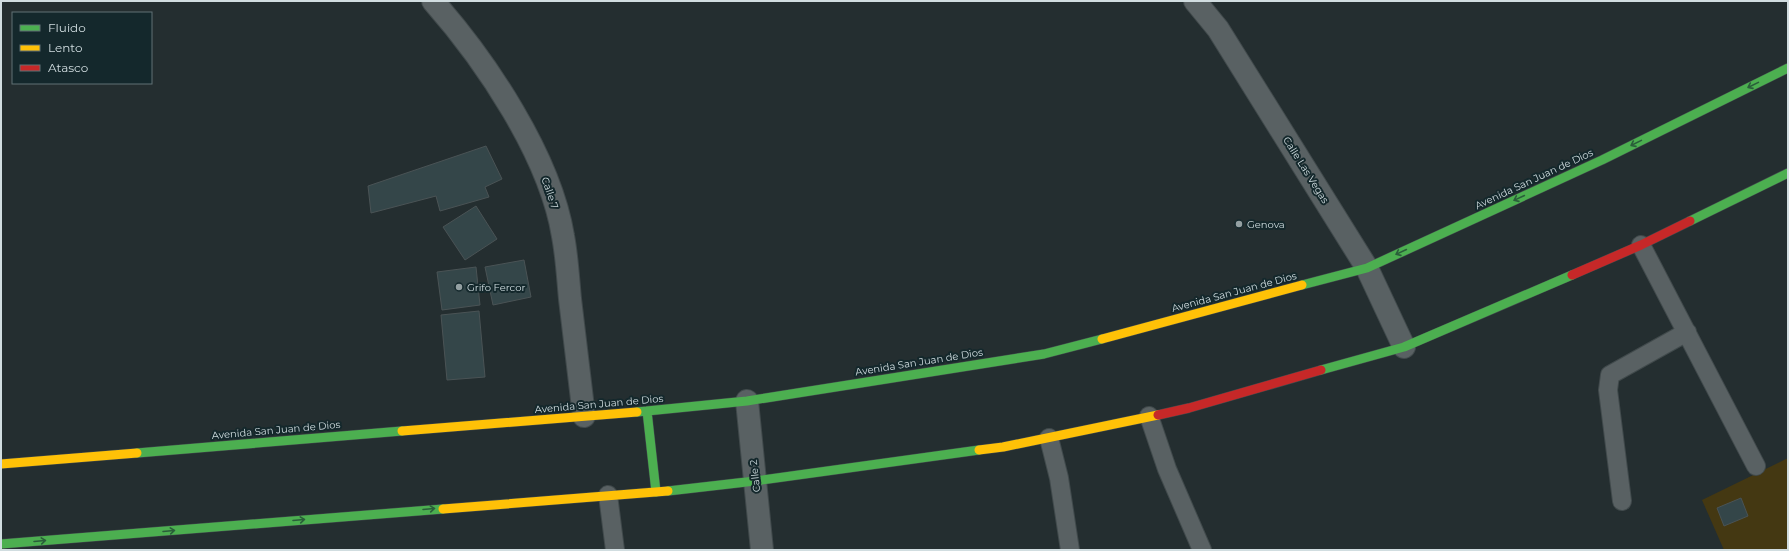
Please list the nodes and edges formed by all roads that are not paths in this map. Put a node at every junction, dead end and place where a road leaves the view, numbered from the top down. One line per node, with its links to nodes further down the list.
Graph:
1 (433, 1): 11 (street, Calle 7)
2 (1195, 1): 6 (street, Calle Las Vegas)
3 (1788, 68): 6 (main road, Avenida San Juan de Dios, one-way to 6)
4 (1788, 173): 5 (main road)
5 (1641, 245): 7 (lane); 8 (main road)
6 (1367, 268): 8 (street, Calle Las Vegas); 9 (main road, Avenida San Juan de Dios)
7 (1687, 332): 15 (lane); 19 (lane)
8 (1404, 347): 12 (main road)
9 (747, 401): 10 (main road, Avenida San Juan de Dios); 16 (street, Calle 2)
10 (647, 411): 11 (main road, Avenida San Juan de Dios); 17 (main road)
11 (584, 416): 14 (main road, Avenida San Juan de Dios)
12 (1150, 416): 13 (main road); 24 (lane)
13 (1049, 438): 16 (main road); 23 (lane)
14 (1, 464)
15 (1756, 466)
16 (755, 481): 17 (main road); 22 (street, Calle 2)
17 (656, 492): 18 (main road)
18 (608, 495): 20 (main road, one-way to 18); 21 (lane)
19 (1622, 501)
20 (1, 544)
21 (614, 550)
22 (762, 550)
23 (1070, 550)
24 (1202, 550)

